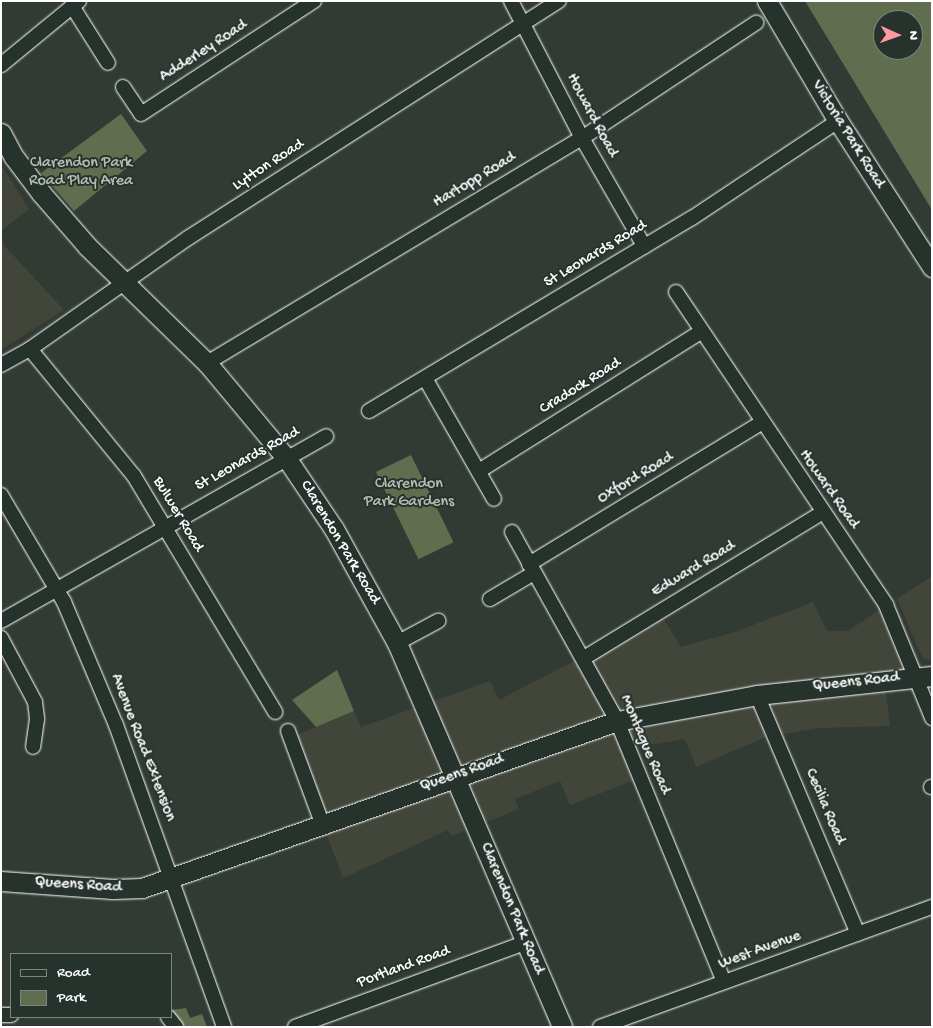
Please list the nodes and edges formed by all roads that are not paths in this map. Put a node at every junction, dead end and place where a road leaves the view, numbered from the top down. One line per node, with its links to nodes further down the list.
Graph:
1 (314, 1): 10 (street, Adderley Road)
2 (511, 1): 7 (street, Howard Road)
3 (560, 1): 7 (street, Lytton Road)
4 (767, 1): 11 (street, Victoria Park Road)
5 (76, 4): 8 (street); 9 (street)
6 (756, 23): 13 (street, Hartopp Road)
7 (523, 24): 13 (street, Howard Road); 16 (street, Lytton Road)
8 (108, 63)
9 (1, 65)
10 (123, 87)
11 (838, 121): 14 (street, St Leonards Road); 15 (street, Victoria Park Road)
12 (1, 133): 16 (street, Clarendon Park Road)
13 (582, 138): 14 (street, Howard Road); 20 (street, Hartopp Road)
14 (644, 246): 22 (street, St Leonards Road)
15 (932, 267)
16 (125, 284): 19 (street, Lytton Road); 20 (street, Clarendon Park Road)
17 (676, 292): 18 (street, Howard Road)
18 (701, 332): 24 (street, Howard Road); 27 (street, Cradock Road)
19 (30, 349): 21 (street, Lytton Road); 31 (street, Bulwer Road)
20 (207, 363): 26 (street, Clarendon Park Road)
21 (1, 364)
22 (425, 378): 23 (street, St Leonards Road); 27 (street)
23 (369, 411)
24 (761, 423): 30 (street, Howard Road); 33 (street, Oxford Road)
25 (326, 436): 26 (street, St Leonards Road)
26 (287, 458): 31 (street, St Leonards Road); 39 (street, Clarendon Park Road)
27 (479, 471): 29 (street)
28 (1, 495): 34 (street, Avenue Road Extension)
29 (494, 499)
30 (823, 512): 40 (street, Edward Road); 41 (street, Howard Road)
31 (164, 527): 34 (street, St Leonards Road); 43 (street, Bulwer Road)
32 (512, 532): 33 (street, Montague Road)
33 (531, 568): 35 (street, Oxford Road); 40 (street, Montague Road)
34 (57, 590): 36 (street, St Leonards Road); 50 (street, Avenue Road Extension)
35 (490, 599)
36 (1, 621)
37 (438, 622): 39 (street)
38 (1, 638): 47 (street)
39 (397, 643): 48 (street, Clarendon Park Road)
40 (584, 658): 45 (street, Montague Road)
41 (924, 676): 42 (street, Queens Road); 44 (street, Howard Road)
42 (757, 695): 45 (street, Queens Road); 53 (street, Cecilia Road)
43 (276, 712)
44 (932, 718)
45 (617, 721): 48 (street, Queens Road); 55 (street, Montague Road)
46 (288, 732): 49 (street)
47 (33, 748)
48 (454, 776): 49 (street, Queens Road); 54 (street, Clarendon Park Road)
49 (322, 823): 50 (street, Queens Road)
50 (173, 879): 51 (street, Queens Road); 56 (street, Avenue Road Extension)
51 (1, 881)
52 (932, 907): 53 (street, West Avenue)
53 (858, 934): 55 (street, West Avenue)
54 (525, 943): 57 (street, Portland Road); 58 (street, Clarendon Park Road)
55 (724, 982): 59 (street, West Avenue)
56 (224, 1027)
57 (294, 1027)
58 (562, 1027)
59 (600, 1027)

